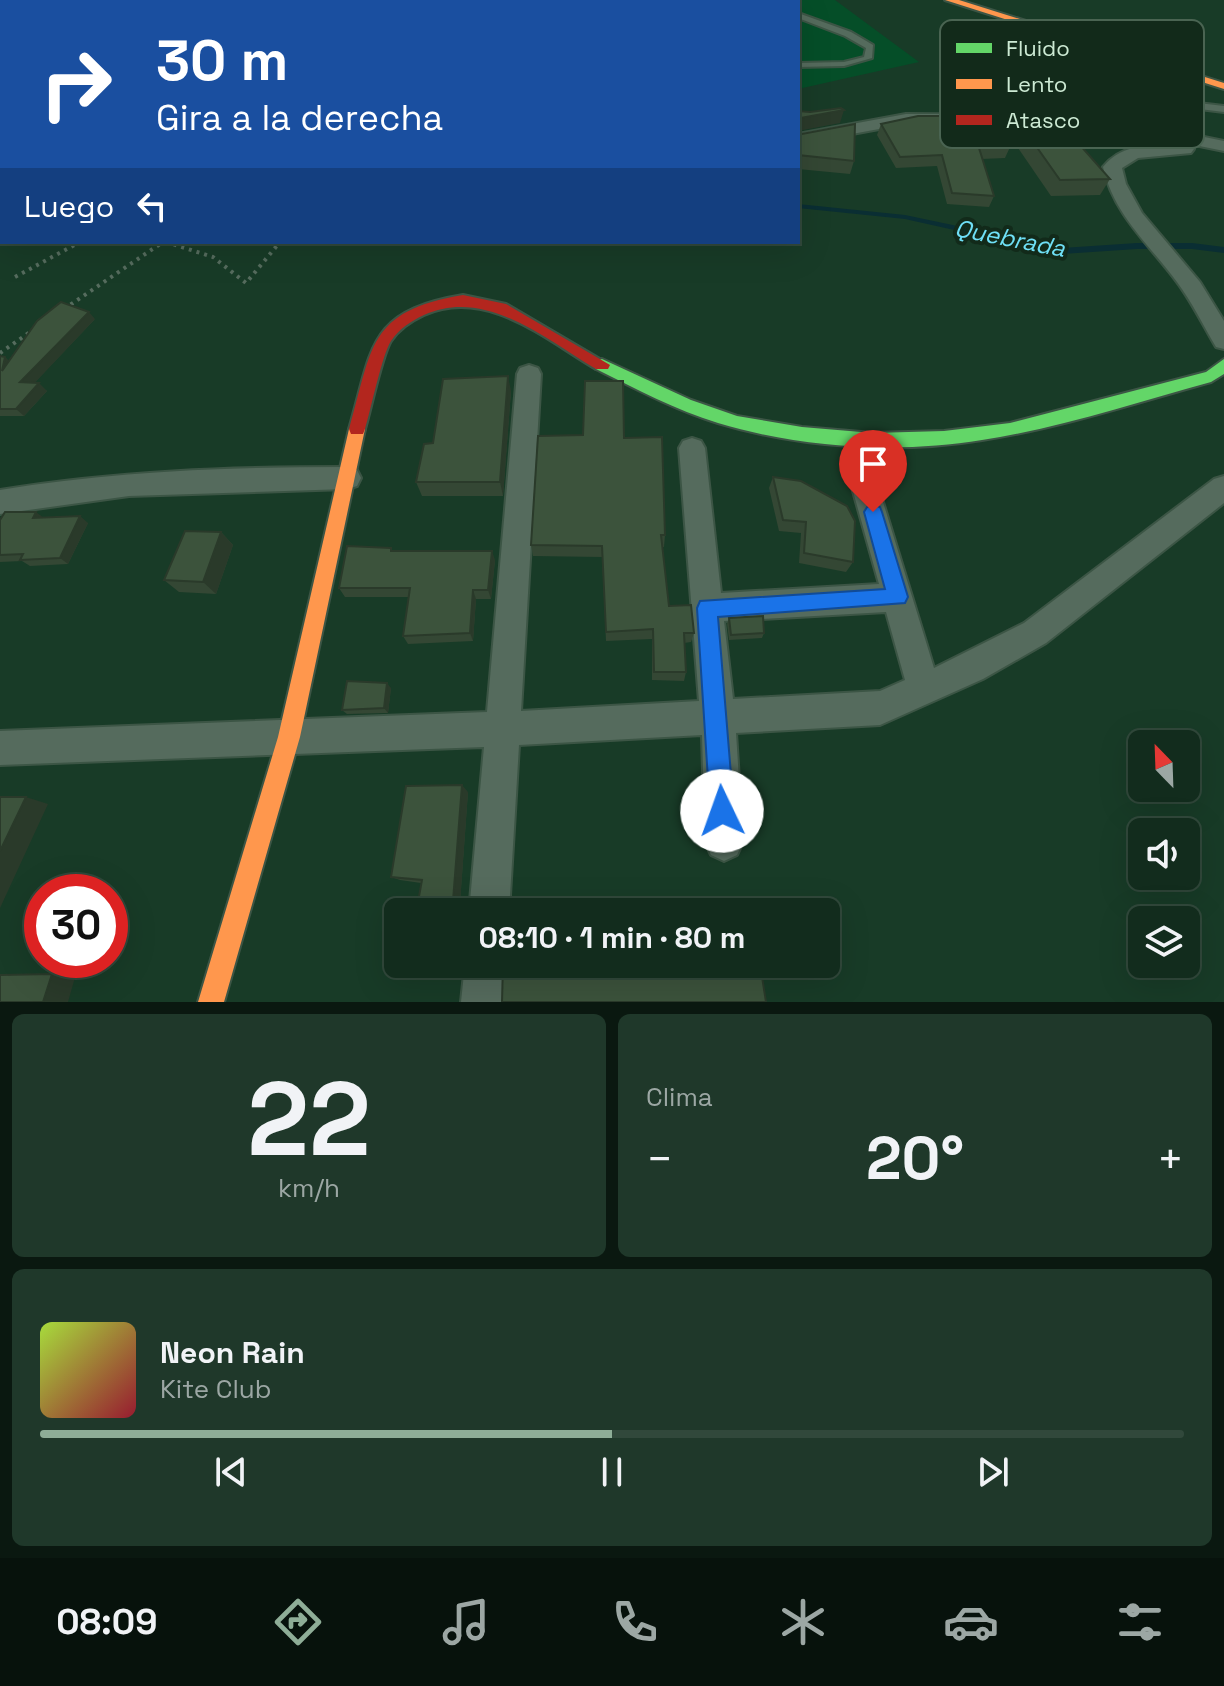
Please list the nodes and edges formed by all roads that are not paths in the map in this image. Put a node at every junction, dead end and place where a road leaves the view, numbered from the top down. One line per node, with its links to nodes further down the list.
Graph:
1 (950, 0): 4 (main road)
2 (995, 0): 5 (main road)
3 (800, 16): 7 (lane)
4 (1014, 20)
5 (1060, 20)
6 (1204, 64): 8 (main road)
7 (800, 65)
8 (1224, 70)
9 (1204, 80): 10 (main road)
10 (1224, 86)
11 (1204, 107): 12 (lane)
12 (1224, 109)
13 (940, 119): 14 (street)
14 (800, 139)
15 (1198, 148): 16 (street)
16 (1224, 341)
17 (1224, 365): 20 (main road)
18 (529, 374): 28 (street)
19 (692, 448): 25 (street)
20 (347, 478): 23 (street); 29 (main road)
21 (865, 484): 24 (street)
22 (1224, 487): 26 (street)
23 (0, 502)
24 (898, 597): 25 (street); 26 (street)
25 (707, 608): 27 (street)
26 (924, 689): 27 (street)
27 (718, 719): 28 (street); 31 (street)
28 (502, 729): 29 (street); 32 (street)
29 (289, 737): 30 (street); 34 (main road)
30 (0, 748)
31 (724, 842)
32 (490, 898)
33 (484, 978): 35 (street)
34 (211, 1002)
35 (482, 1002)

